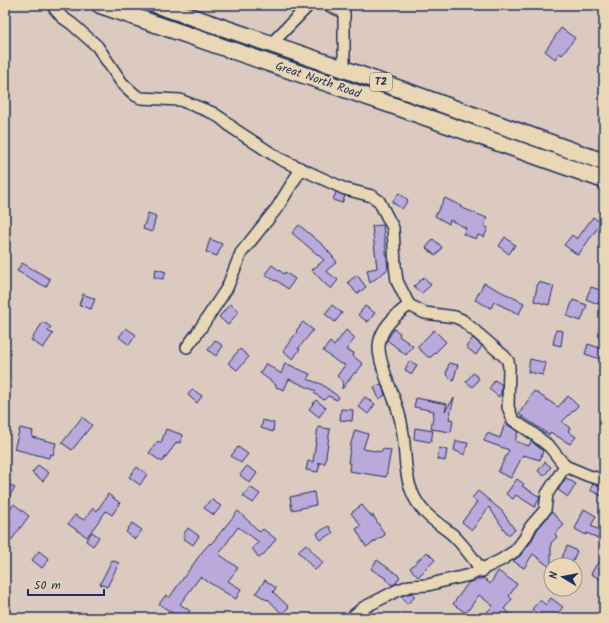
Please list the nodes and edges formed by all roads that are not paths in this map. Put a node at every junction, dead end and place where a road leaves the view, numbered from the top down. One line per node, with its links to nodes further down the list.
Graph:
1 (54, 5): 10 (street)
2 (100, 5): 11 (highway, Great North Road / T2)
3 (157, 5): 7 (highway, Great North Road / T2)
4 (309, 5): 7 (street)
5 (328, 5): 6 (street)
6 (346, 8): 8 (street)
7 (271, 44): 8 (highway, Great North Road / T2)
8 (344, 68): 9 (highway, Great North Road / T2)
9 (604, 162)
10 (301, 169): 12 (street); 13 (street)
11 (604, 180)
12 (409, 305): 14 (street); 16 (street)
13 (187, 347)
14 (565, 466): 15 (street); 16 (street)
15 (604, 480)
16 (482, 571): 17 (street)
17 (351, 618)

